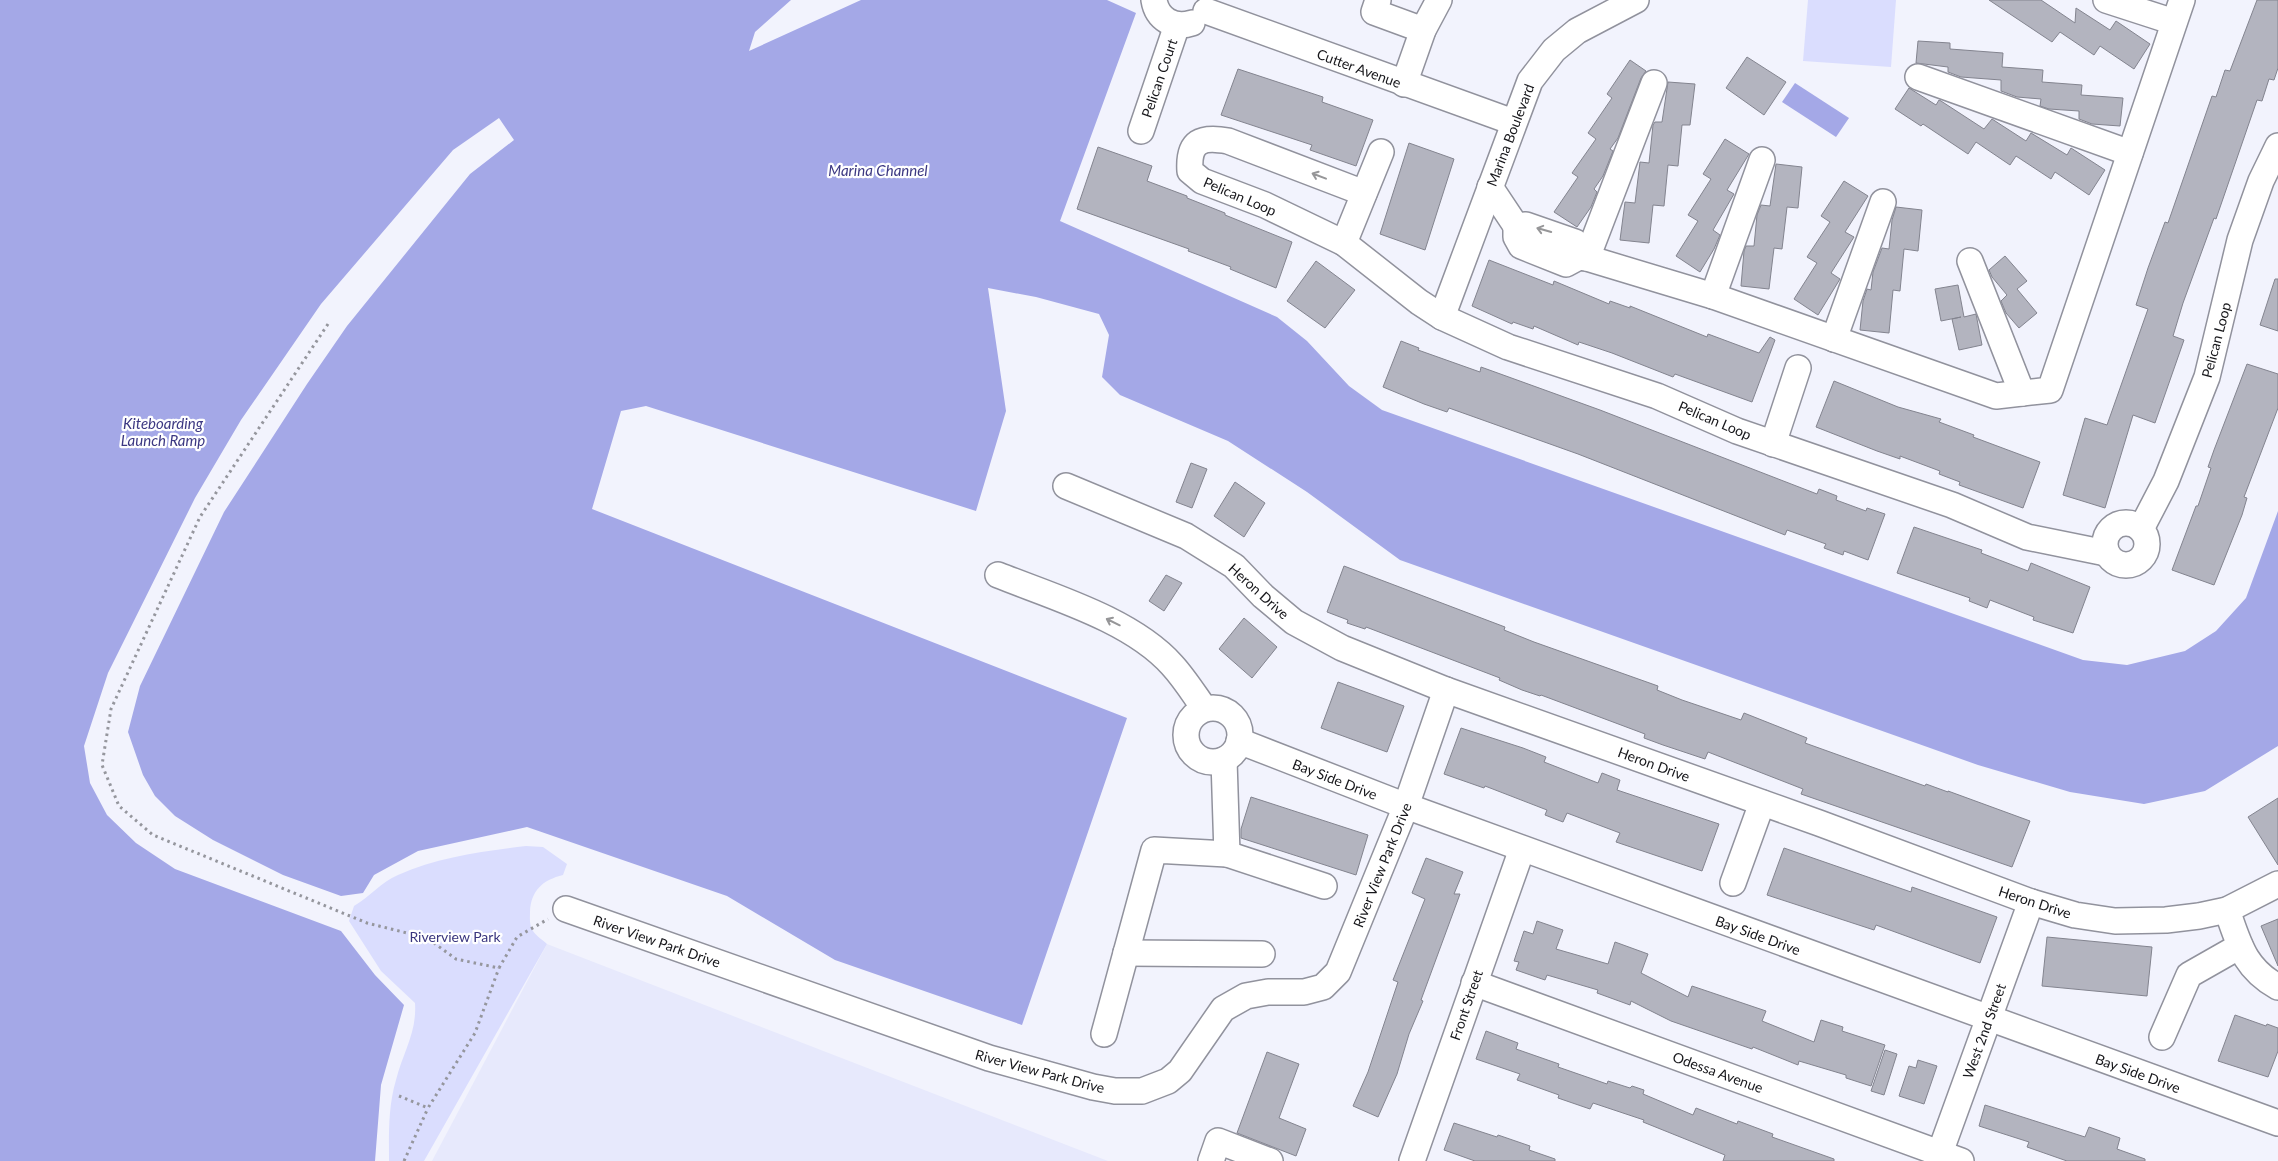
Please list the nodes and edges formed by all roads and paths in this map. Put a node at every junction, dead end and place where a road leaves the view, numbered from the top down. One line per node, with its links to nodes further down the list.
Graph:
1 (1154, 0): 9 (street)
2 (1378, 0): 10 (street)
3 (1439, 0): 10 (street)
4 (1636, 0): 7 (street, Marina Boulevard)
5 (2106, 0): 8 (street)
6 (1208, 5): 9 (street); 13 (street, Cutter Avenue)
7 (1601, 8): 14 (street, Marina Boulevard)
8 (2178, 11): 18 (street)
9 (1177, 25): 15 (street, Pelican Court)
10 (1423, 30): 13 (street)
11 (1918, 77): 18 (street)
12 (1654, 83): 24 (street)
13 (1404, 84): 14 (street, Cutter Avenue)
14 (1513, 122): 20 (street, Marina Boulevard)
15 (1141, 131)
16 (2278, 146): 32 (street, Pelican Loop)
17 (1381, 152): 21 (street)
18 (2130, 153): 31 (street)
19 (1762, 160): 26 (street)
20 (1490, 187): 24 (street); 27 (street, Marina Boulevard)
21 (1364, 193): 23 (street); 23 (street, Pelican Loop, one-way to 23)
22 (1883, 202): 29 (street)
23 (1344, 243): 27 (street, Pelican Loop)
24 (1583, 258): 26 (street)
25 (1970, 260): 31 (street)
26 (1713, 296): 29 (street)
27 (1442, 317): 32 (street, Pelican Loop)
28 (328, 324): 51 (path)
29 (1834, 339): 31 (street)
30 (1798, 368): 32 (street)
31 (2022, 393)
32 (1773, 444)
33 (1066, 486): 35 (street, Heron Drive)
34 (998, 575): 36 (street, one-way to 34)
35 (1446, 690): 38 (street, Heron Drive); 39 (street, River View Park Drive)
36 (1204, 708): 37 (street); 37 (street)
37 (1232, 750): 39 (street, Bay Side Drive); 41 (street)
38 (1762, 803): 42 (street); 45 (street, Heron Drive)
39 (1406, 806): 40 (street, Bay Side Drive); 46 (street, River View Park Drive)
40 (1522, 849): 52 (street, Front Street); 54 (street, Bay Side Drive)
41 (1226, 854): 44 (street); 49 (street)
42 (1733, 883)
43 (2278, 884): 47 (street, Heron Drive)
44 (1324, 886)
45 (2031, 902): 47 (street, Heron Drive); 54 (street, West 2nd Street)
46 (566, 909): 51 (path)
47 (2227, 910): 48 (street)
48 (2240, 946): 53 (street); 56 (street)
49 (1126, 954): 50 (street); 55 (street)
50 (1262, 954)
51 (499, 968): 58 (path)
52 (1474, 983): 60 (street, Odessa Avenue); 64 (street, Front Street)
53 (2278, 987)
54 (1988, 1018): 59 (street, Bay Side Drive); 60 (street, West 2nd Street)
55 (1104, 1034)
56 (2162, 1037)
57 (399, 1096): 58 (path)
58 (428, 1108): 61 (path)
59 (2278, 1123)
60 (1946, 1158)
61 (404, 1161)
62 (1211, 1161): 63 (street)
63 (1270, 1161)
64 (1412, 1161)

